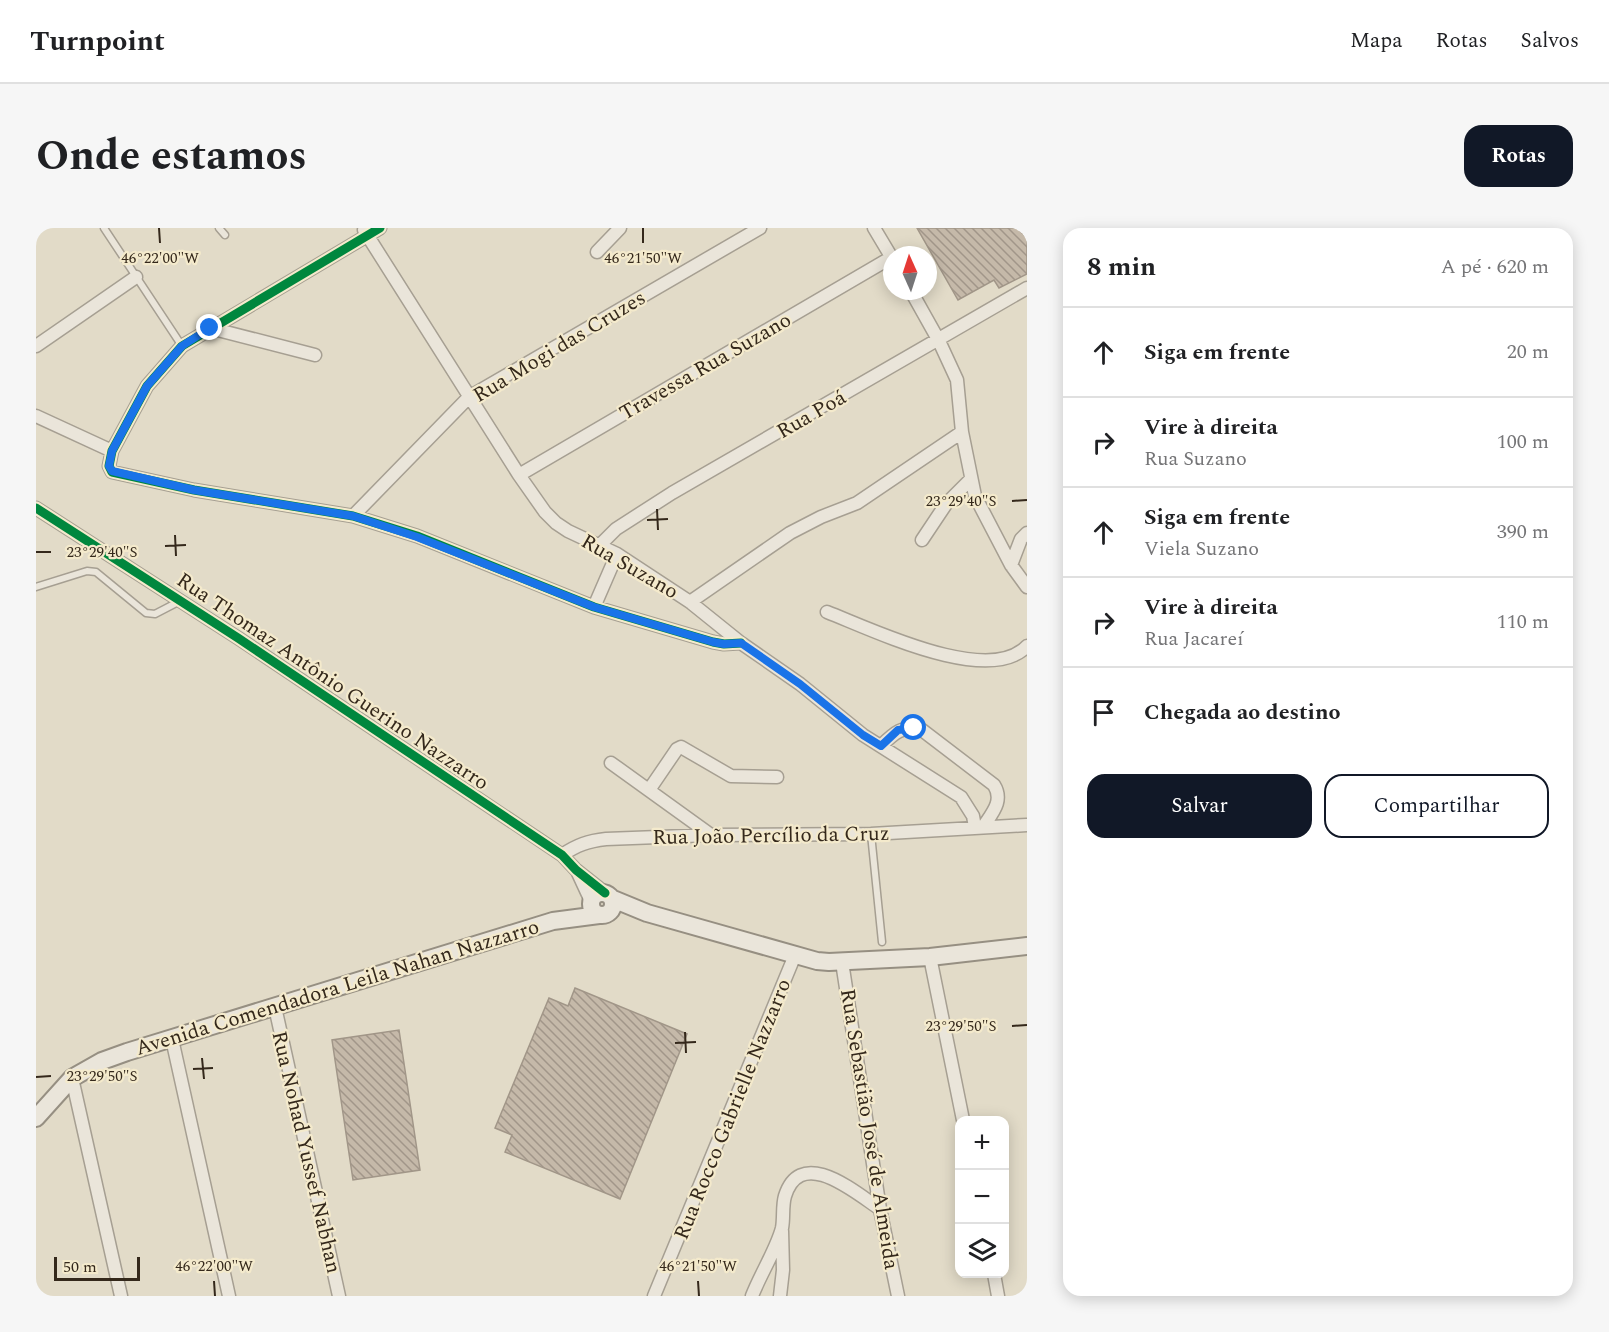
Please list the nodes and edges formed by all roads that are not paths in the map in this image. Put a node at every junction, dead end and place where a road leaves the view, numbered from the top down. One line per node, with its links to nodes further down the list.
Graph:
1 (104, 228): 12 (lane)
2 (219, 228): 8 (lane)
3 (380, 228): 7 (street)
4 (620, 228): 10 (street)
5 (760, 228): 20 (street, Rua Mogi das Cruzes)
6 (874, 228): 9 (street)
7 (365, 232): 15 (street); 20 (street, Rua Suzano)
8 (225, 235)
9 (885, 246)
10 (597, 252)
11 (883, 263): 24 (street, Travessa Rua Suzano)
12 (136, 277): 17 (street); 18 (lane)
13 (1027, 288): 16 (street, Rua Poá)
14 (916, 300): 16 (street)
15 (210, 328): 18 (street); 19 (street)
16 (939, 340): 22 (street); 30 (street, Rua Poá)
17 (36, 346)
18 (182, 346): 23 (street)
19 (315, 355)
20 (469, 397): 24 (street, Rua Suzano); 27 (street, Rua Mogi das Cruzes)
21 (36, 416): 23 (street)
22 (962, 432): 25 (street); 36 (street)
23 (112, 451): 27 (street)
24 (519, 475): 30 (street, Rua Suzano)
25 (971, 479): 29 (street); 32 (street)
26 (36, 508): 35 (street, Rua Thomaz Antônio Guerino Nazzarro)
27 (353, 516): 37 (street)
28 (1027, 533): 32 (street)
29 (922, 540)
30 (600, 545): 31 (street, Rua Suzano)
31 (617, 554): 36 (street, Rua Suzano); 37 (street)
32 (1011, 565): 34 (street)
33 (36, 587): 35 (lane)
34 (1027, 587)
35 (180, 600): 49 (street, Rua Thomaz Antônio Guerino Nazzarro)
36 (690, 602): 39 (street, Rua Suzano)
37 (594, 607): 39 (street)
38 (827, 612): 40 (street)
39 (741, 643): 41 (street, Rua Suzano)
40 (1027, 646)
41 (881, 746): 46 (street, Rua Suzano); 46 (street)
42 (611, 764): 44 (street)
43 (777, 777): 44 (street)
44 (649, 790): 48 (street)
45 (1027, 825): 46 (street, Rua João Percílio da Cruz)
46 (979, 827): 47 (street, Rua João Percílio da Cruz)
47 (871, 834): 48 (street, Rua João Percílio da Cruz); 51 (lane)
48 (711, 836): 49 (street, Rua João Percílio da Cruz)
49 (562, 855): 50 (street, Rua Thomaz Antônio Guerino Nazzarro)
50 (601, 904): 53 (main road, Avenida Comendadora Leila Nahan Nazzarro); 56 (main road, Avenida Comendadora Leila Nahan Nazzarro)
51 (882, 942)
52 (1027, 946): 54 (main road, Avenida Comendadora Leila Nahan Nazzarro)
53 (795, 954): 55 (main road, Avenida Comendadora Leila Nahan Nazzarro); 67 (street, Rua Rocco Gabrielle Nazzarro)
54 (930, 957): 55 (main road, Avenida Comendadora Leila Nahan Nazzarro); 59 (street)
55 (842, 962): 61 (street, Rua Sebastião José de Almeida)
56 (275, 1007): 57 (main road, Avenida Comendadora Leila Nahan Nazzarro); 66 (street, Rua Nohad Yussef Nabhan)
57 (172, 1039): 58 (main road, Avenida Comendadora Leila Nahan Nazzarro); 65 (street)
58 (72, 1078): 60 (main road, Avenida Comendadora Leila Nahan Nazzarro); 64 (street)
59 (962, 1116)
60 (36, 1118)
61 (880, 1209): 62 (street); 70 (street, Rua Sebastião José de Almeida)
62 (782, 1229): 68 (street); 69 (street)
63 (995, 1278): 71 (street)
64 (121, 1296)
65 (229, 1296)
66 (339, 1296)
67 (654, 1296)
68 (752, 1296)
69 (780, 1296)
70 (898, 1296)
71 (998, 1296)

